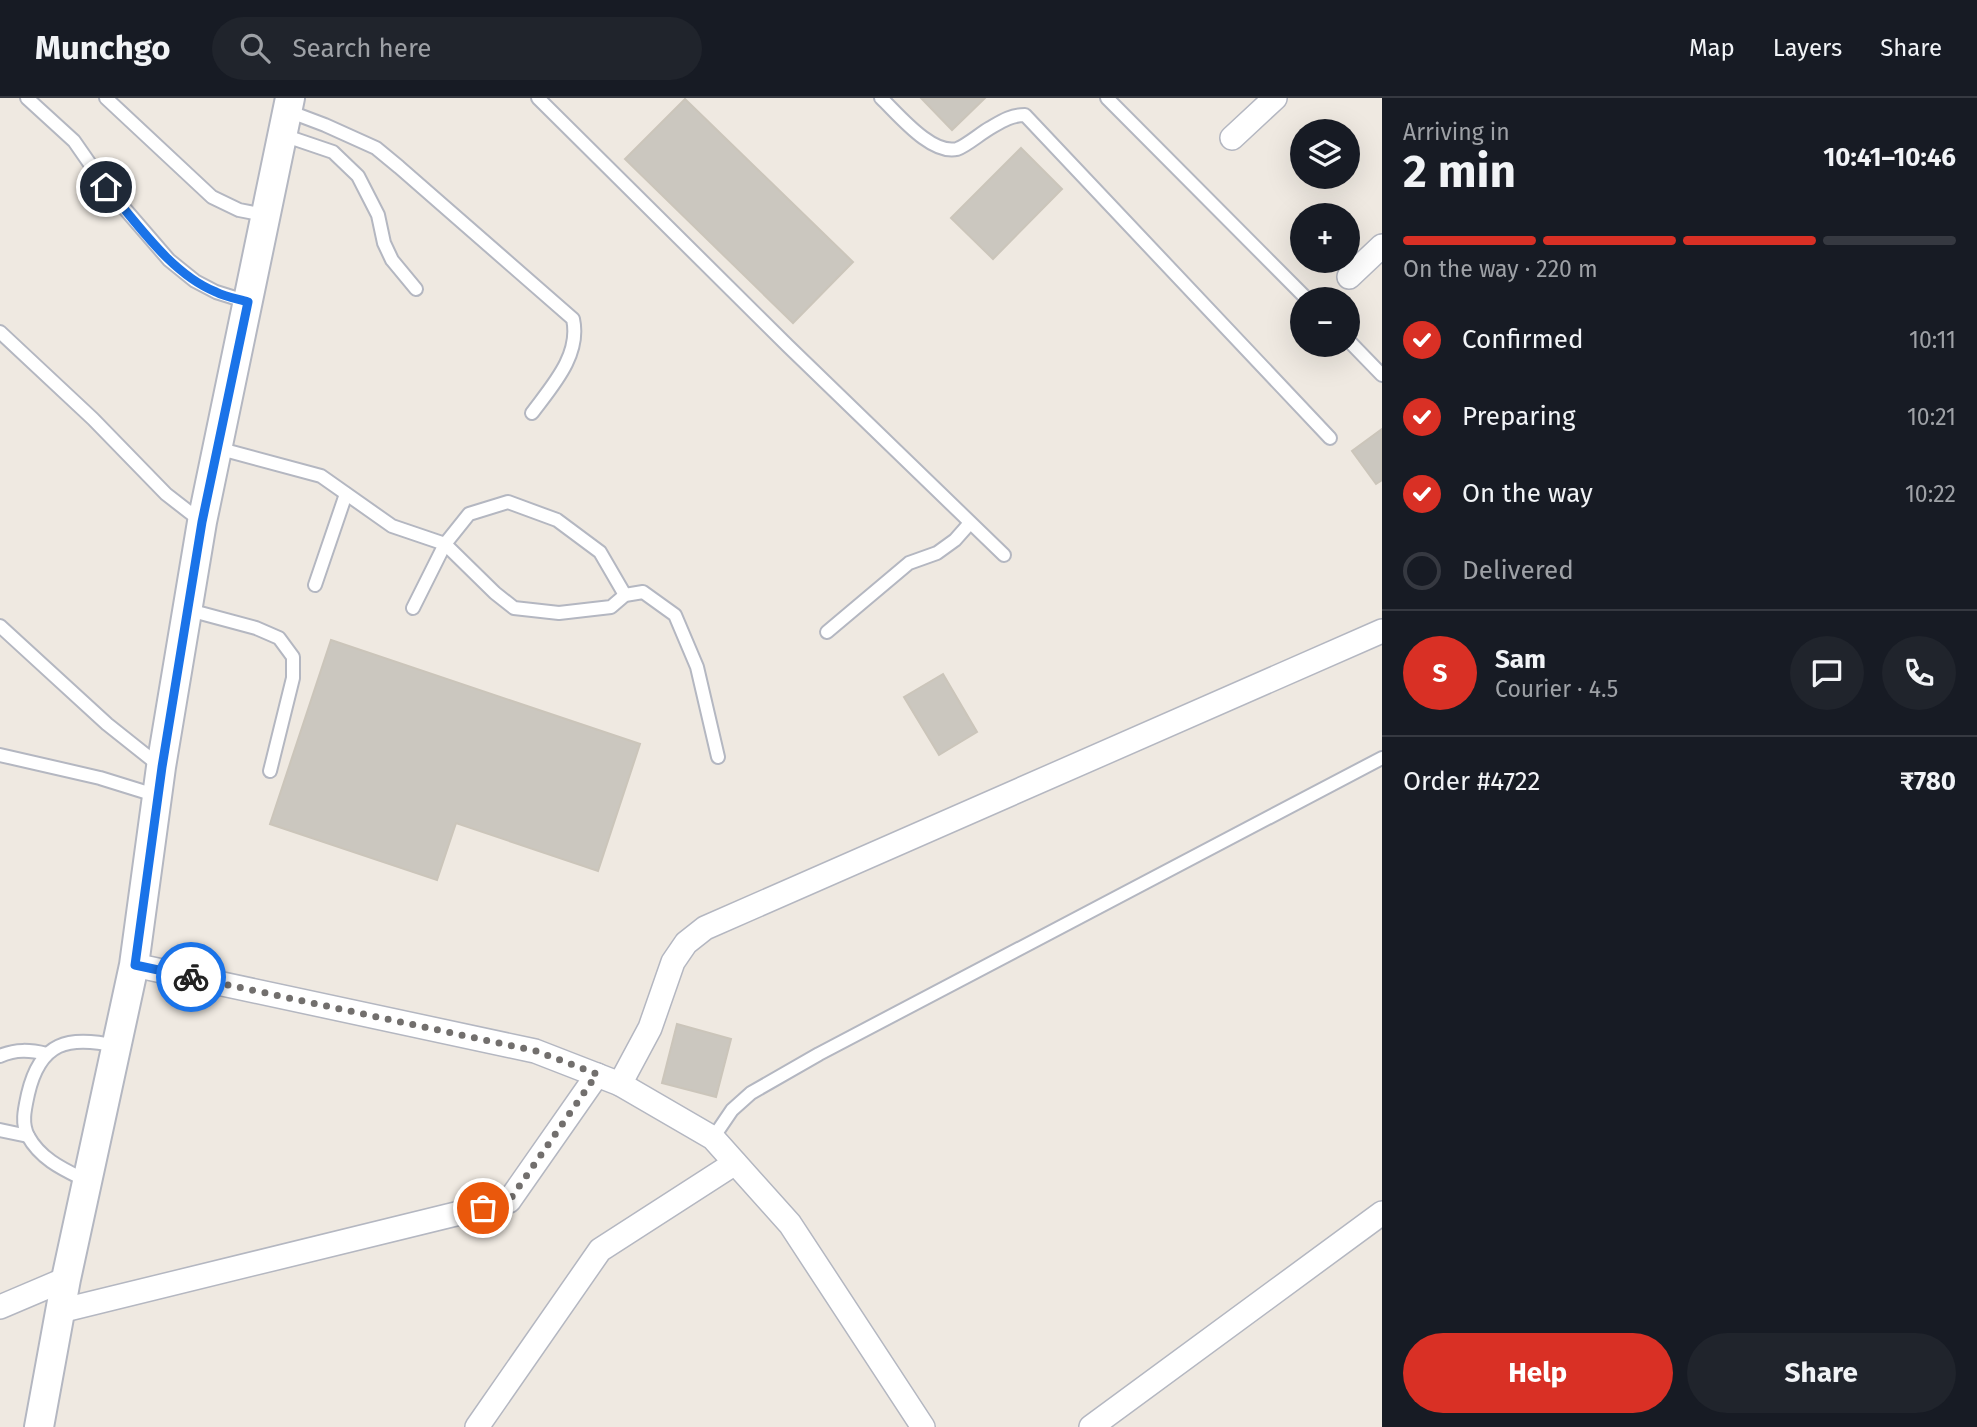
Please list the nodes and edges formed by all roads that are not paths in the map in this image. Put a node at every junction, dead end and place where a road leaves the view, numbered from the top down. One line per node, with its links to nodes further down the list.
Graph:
1 (27, 98): 14 (lane)
2 (106, 98): 9 (lane)
3 (538, 98): 23 (lane)
4 (881, 98): 19 (lane)
5 (1107, 98): 12 (lane)
6 (1275, 98): 8 (street)
7 (287, 114): 9 (street); 13 (lane); 18 (lane)
8 (1232, 138)
9 (266, 215): 14 (street)
10 (1382, 247): 11 (street)
11 (1349, 276)
12 (1295, 287)
13 (416, 289)
14 (248, 302): 20 (street)
15 (0, 332): 22 (lane)
16 (1360, 353): 17 (lane)
17 (1382, 375)
18 (531, 413)
19 (1330, 438)
20 (218, 448): 21 (lane); 22 (street)
21 (346, 494): 24 (lane); 26 (lane)
22 (202, 522): 29 (street)
23 (970, 523): 25 (lane); 32 (lane)
24 (445, 544): 27 (lane); 27 (lane); 28 (lane)
25 (1004, 555)
26 (315, 585)
27 (625, 595): 34 (lane)
28 (413, 608)
29 (189, 610): 36 (street); 37 (lane)
30 (0, 626): 36 (lane)
31 (1382, 631): 44 (street)
32 (827, 632)
33 (0, 755): 38 (lane)
34 (718, 757)
35 (1382, 758): 47 (lane)
36 (162, 767): 38 (street)
37 (270, 771)
38 (158, 796): 39 (street)
39 (135, 965): 40 (street); 43 (street)
40 (117, 1046): 41 (lane); 49 (street)
41 (47, 1054): 42 (lane); 46 (lane)
42 (0, 1056)
43 (597, 1074): 44 (street); 53 (street)
44 (620, 1084): 47 (street)
45 (0, 1130): 46 (lane)
46 (28, 1136): 49 (lane)
47 (713, 1138): 48 (street)
48 (735, 1163): 55 (street); 56 (street)
49 (87, 1182): 51 (street)
50 (1382, 1213): 57 (street)
51 (66, 1279): 52 (street); 53 (street)
52 (0, 1307)
53 (60, 1311): 54 (street)
54 (39, 1427)
55 (477, 1427)
56 (923, 1427)
57 (1091, 1427)

